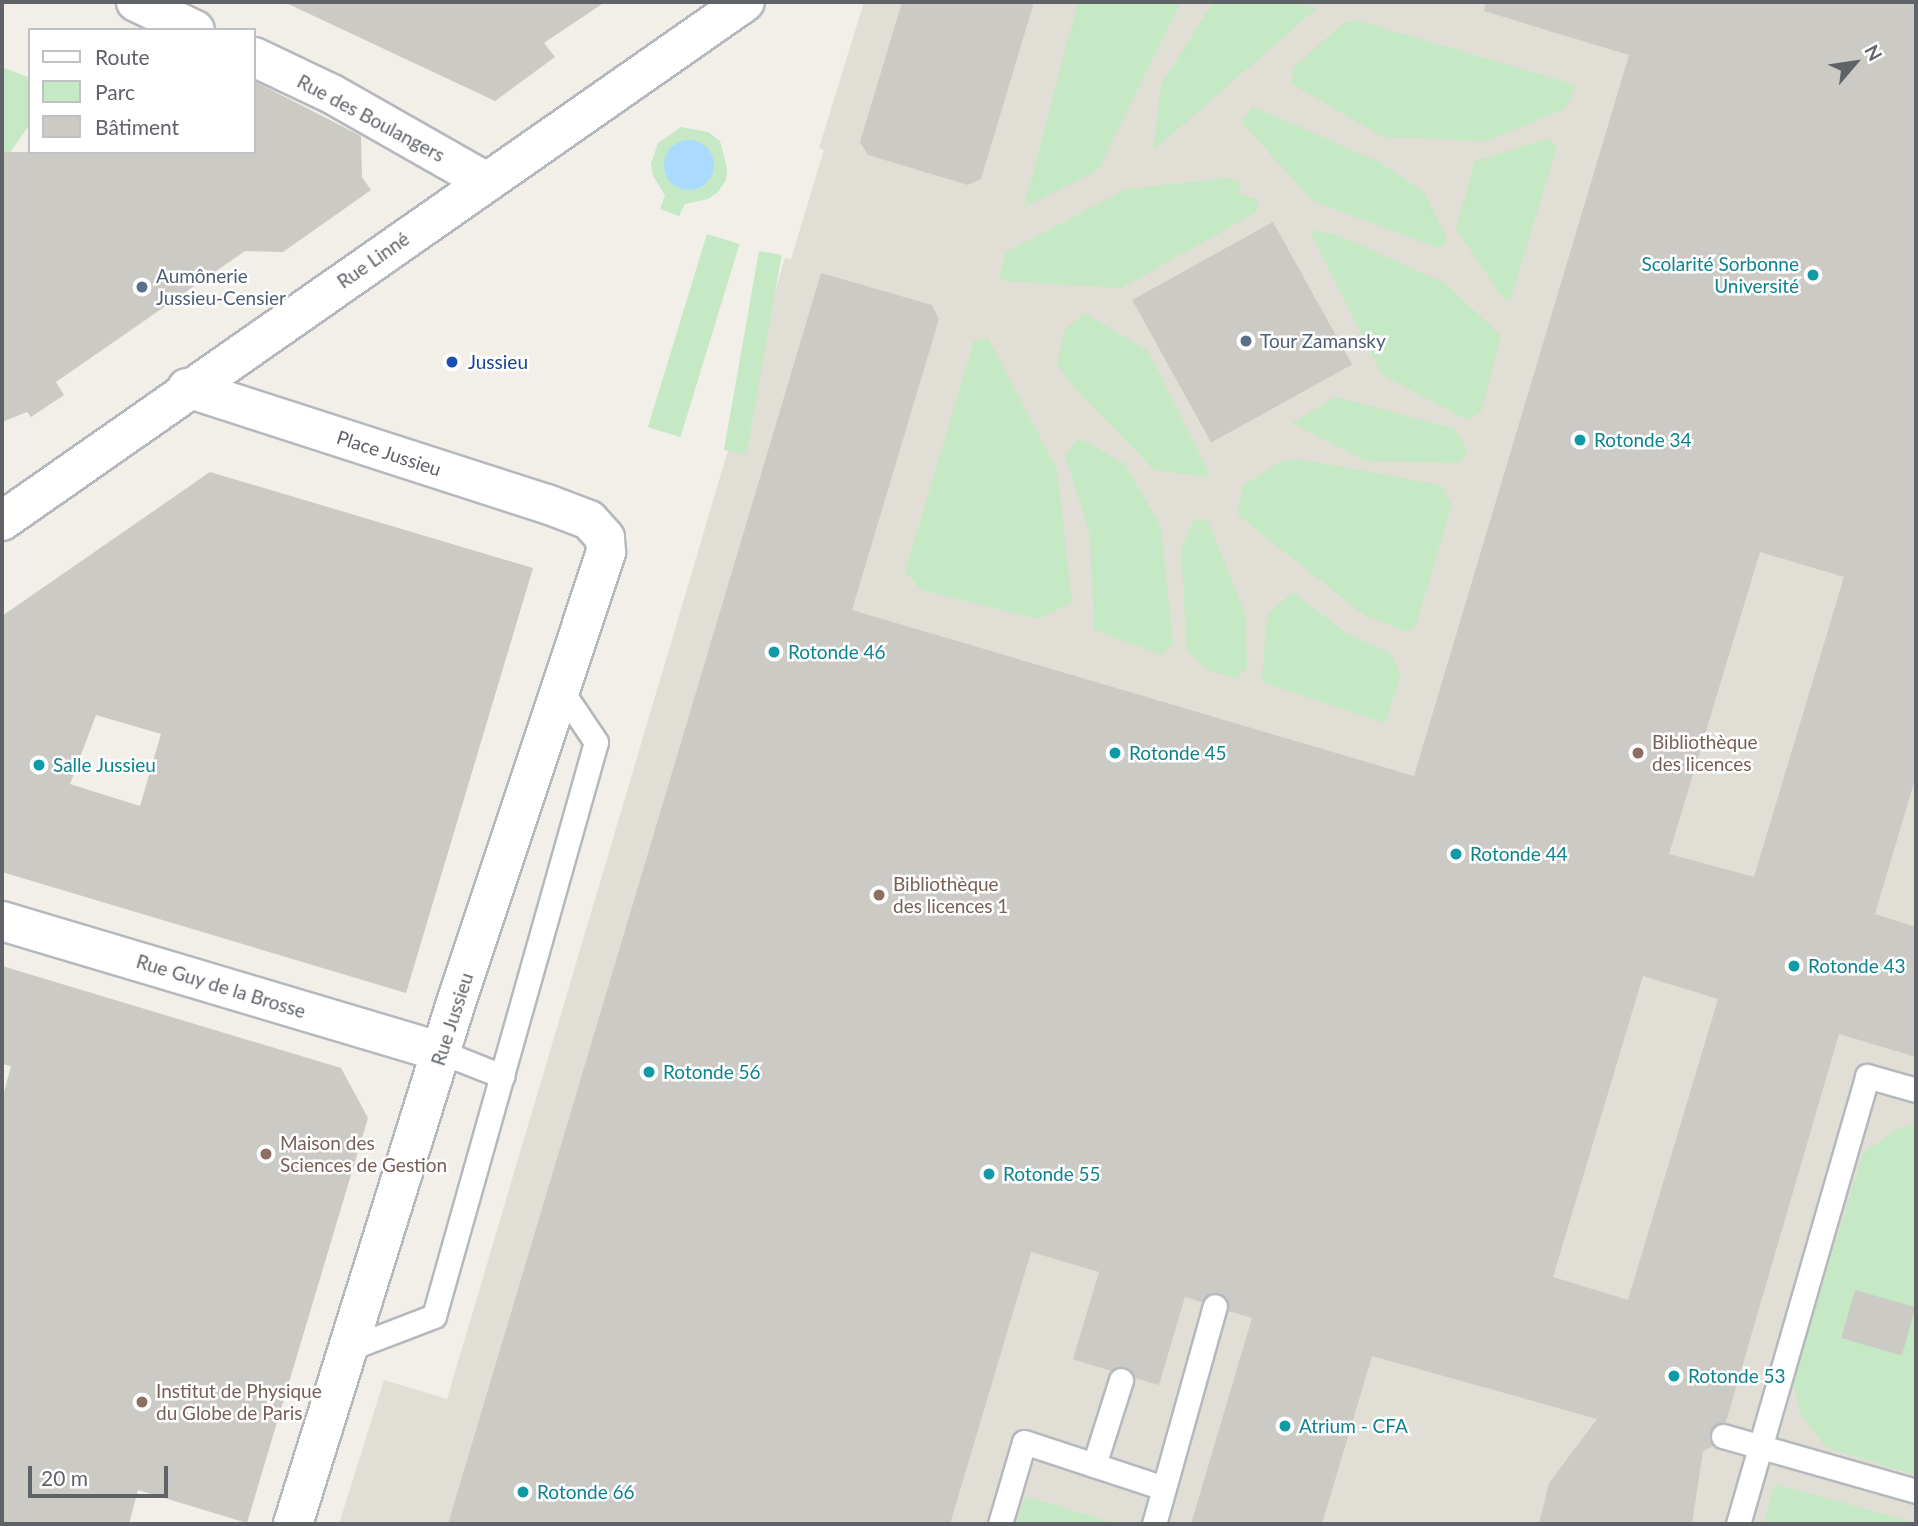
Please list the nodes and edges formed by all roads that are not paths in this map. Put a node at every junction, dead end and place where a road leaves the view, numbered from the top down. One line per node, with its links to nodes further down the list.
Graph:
1 (136, 2): 3 (street)
2 (745, 2): 5 (street, Rue Linné)
3 (191, 28)
4 (256, 58): 5 (street, Rue des Boulangers)
5 (488, 181): 6 (street, Rue Linné)
6 (187, 388): 7 (street, Place Jussieu); 8 (street, Rue Linné)
7 (589, 520): 9 (street, Rue Jussieu)
8 (2, 521)
9 (559, 687): 11 (street, Rue Jussieu); 12 (lane)
10 (2, 920): 11 (street, Rue Guy de la Brosse)
11 (441, 1052): 12 (lane); 15 (street, Rue Jussieu)
12 (502, 1076): 15 (lane)
13 (1916, 1090): 18 (lane)
14 (1215, 1307): 20 (lane)
15 (348, 1349): 22 (street, Rue Jussieu)
16 (1121, 1380): 19 (lane)
17 (1723, 1436): 18 (lane)
18 (1762, 1447): 21 (lane); 25 (lane)
19 (1094, 1465): 20 (lane); 23 (lane)
20 (1161, 1487): 24 (lane)
21 (1916, 1491)
22 (292, 1524)
23 (1000, 1524)
24 (1154, 1524)
25 (1738, 1524)

